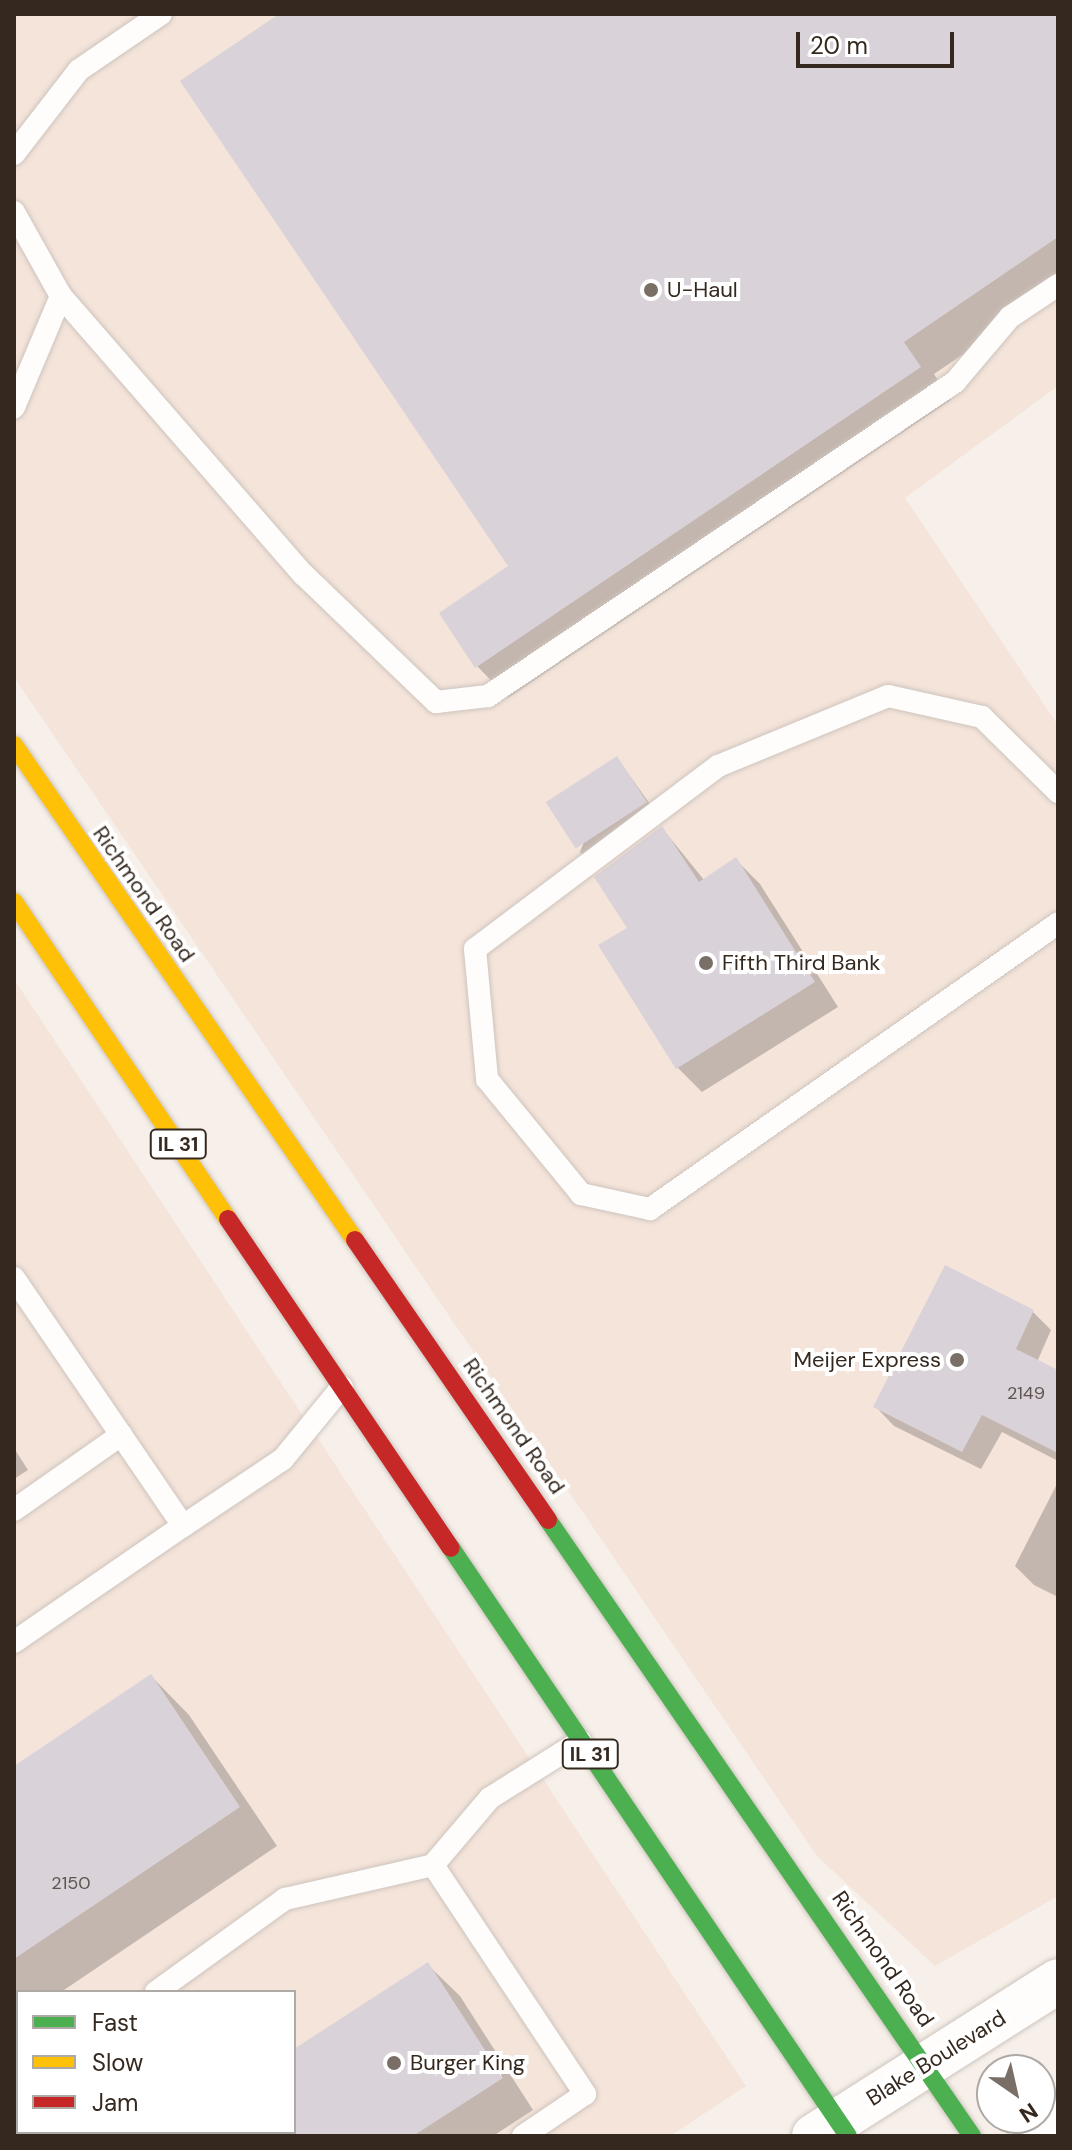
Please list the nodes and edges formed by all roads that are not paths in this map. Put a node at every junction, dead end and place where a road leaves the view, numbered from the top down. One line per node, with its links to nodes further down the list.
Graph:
1 (161, 14): 2 (lane)
2 (14, 154)
3 (14, 212): 5 (lane)
4 (1058, 285): 5 (lane)
5 (61, 296): 6 (lane)
6 (14, 407)
7 (14, 745): 21 (main road, Richmond Road)
8 (1058, 792): 10 (lane)
9 (14, 902): 12 (main road, IL 31)
10 (1058, 923)
11 (14, 1278): 13 (lane)
12 (342, 1387): 15 (lane); 17 (main road, IL 31)
13 (121, 1435): 14 (lane); 15 (lane)
14 (14, 1510)
15 (183, 1526): 16 (lane)
16 (14, 1642)
17 (581, 1741): 18 (lane); 23 (main road, IL 31)
18 (433, 1865): 20 (lane); 24 (lane)
19 (1058, 1981): 21 (street, Blake Boulevard)
20 (159, 1990)
21 (926, 2064): 23 (street, Blake Boulevard); 25 (main road, Richmond Road)
22 (1058, 2119): 26 (street)
23 (834, 2131)
24 (523, 2136)
25 (972, 2136)
26 (1031, 2136)

